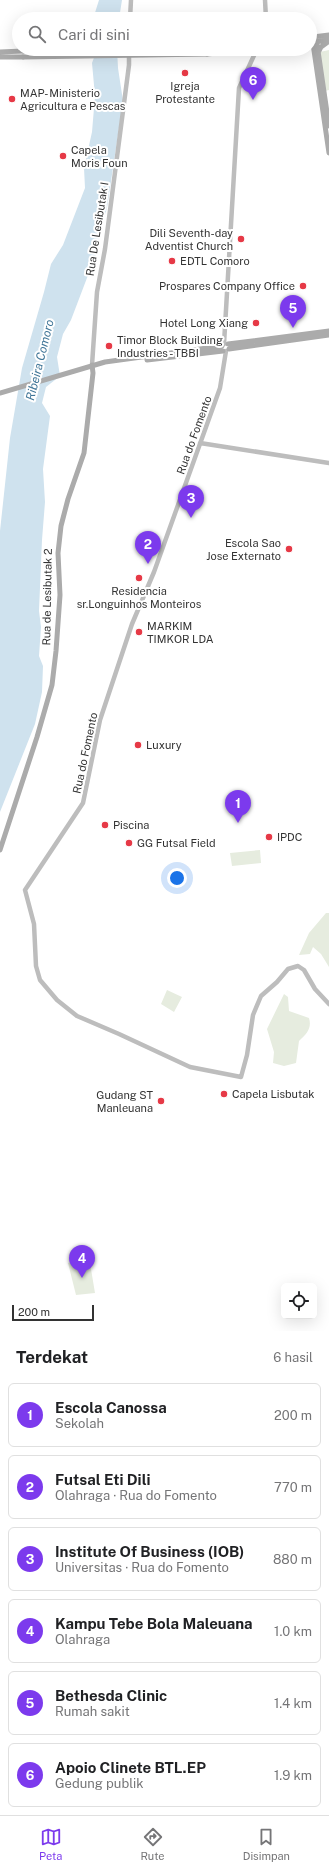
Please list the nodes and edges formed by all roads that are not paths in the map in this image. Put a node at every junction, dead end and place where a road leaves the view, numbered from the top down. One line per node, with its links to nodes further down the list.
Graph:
1 (131, 0): 3 (street)
2 (265, 0): 4 (street)
3 (130, 12)
4 (266, 12)
5 (329, 35): 6 (main road)
6 (317, 39)
7 (317, 40): 8 (main road)
8 (329, 40): 11 (main road)
9 (0, 52): 10 (main road)
10 (12, 53)
11 (317, 53)
12 (12, 55): 17 (main road)
13 (128, 56): 23 (street, Rua De Lesibutak I)
14 (254, 56): 22 (street, Rua do Fomento)
15 (316, 56): 18 (main road)
16 (316, 56): 19 (main road)
17 (0, 57)
18 (329, 126)
19 (329, 153)
20 (329, 331): 22 (main road)
21 (329, 335): 22 (main road)
22 (225, 348): 23 (main road); 25 (street, Rua do Fomento)
23 (90, 366): 24 (main road); 27 (main road, Rua de Lesibutak 2)
24 (0, 393)
25 (200, 443): 26 (street); 28 (street, Rua do Fomento)
26 (329, 463)
27 (0, 850)
28 (329, 1004)

